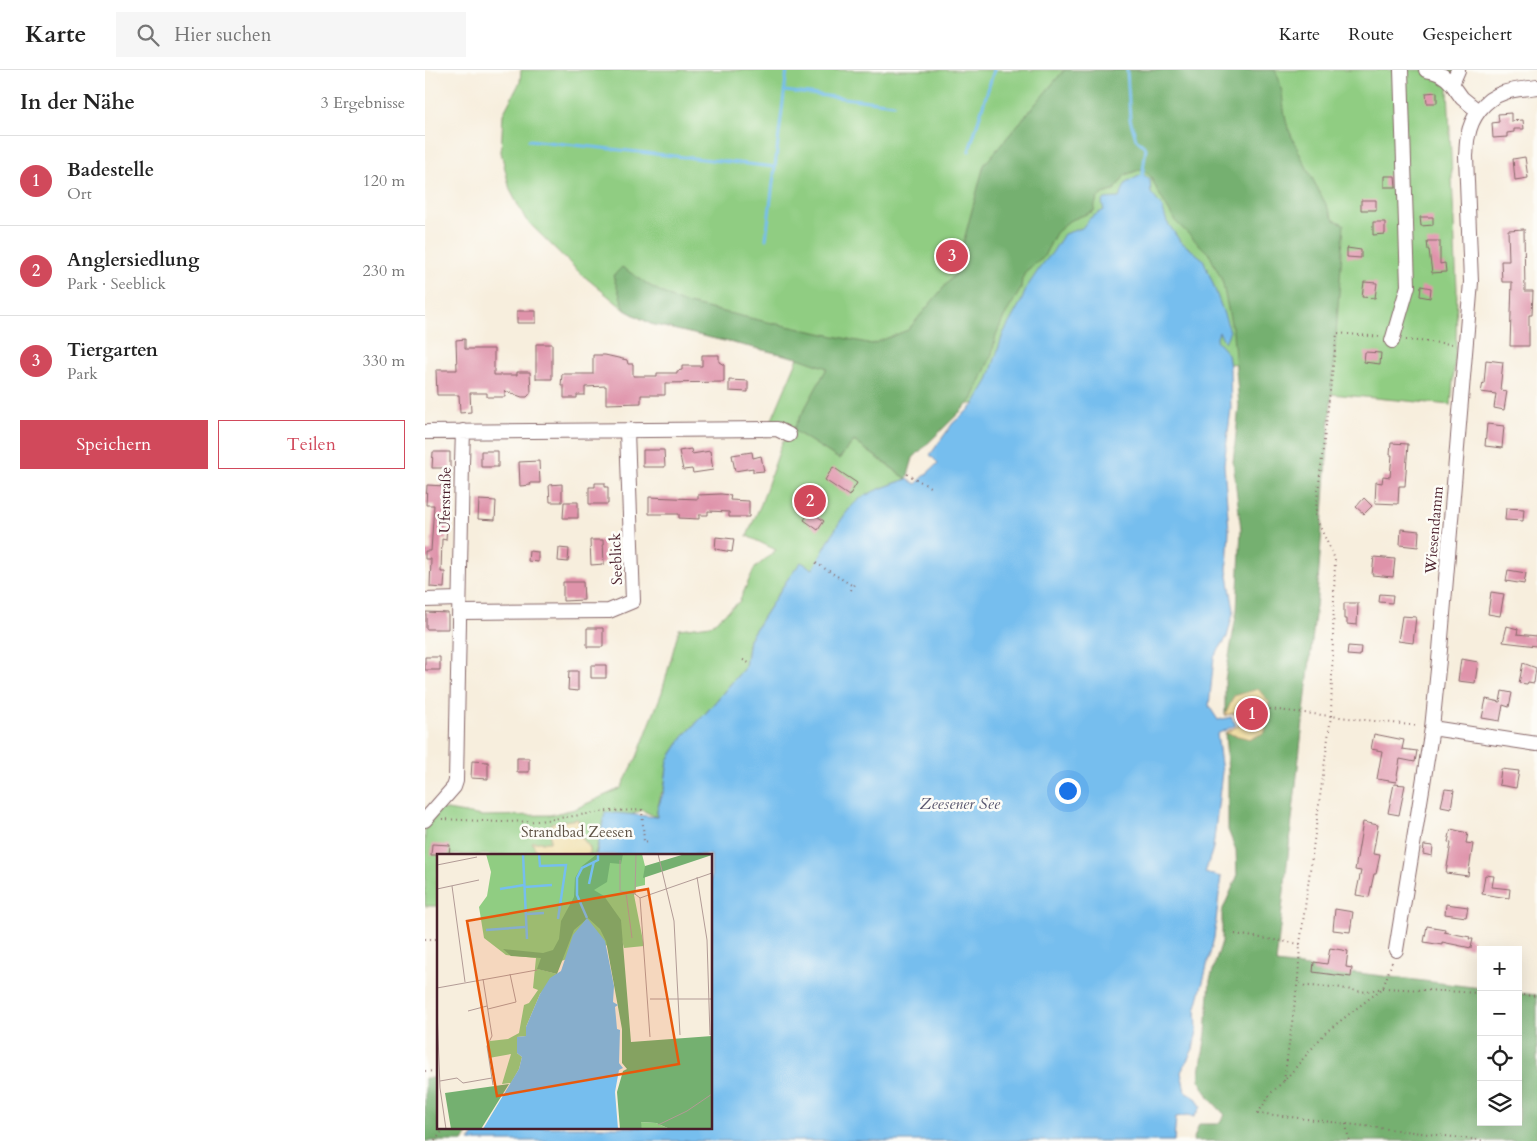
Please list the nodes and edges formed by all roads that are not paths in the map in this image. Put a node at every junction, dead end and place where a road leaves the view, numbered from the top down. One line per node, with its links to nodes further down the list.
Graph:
1 (1399, 70): 2 (street); 8 (street)
2 (1407, 70)
3 (1426, 70): 5 (street)
4 (1458, 70): 5 (street)
5 (1452, 84): 7 (street)
6 (1537, 87): 7 (street)
7 (1478, 111): 15 (street, Wiesendamm)
8 (1393, 340)
9 (463, 431): 10 (street); 11 (street); 14 (street, Uferstraße)
10 (627, 431): 12 (street); 14 (street, Seeblick)
11 (425, 432)
12 (789, 435)
13 (425, 600): 14 (street)
14 (459, 605): 17 (street, Uferstraße)
15 (1433, 728): 16 (street); 18 (street, Wiesendamm)
16 (1537, 744)
17 (425, 820)
18 (1396, 950)

